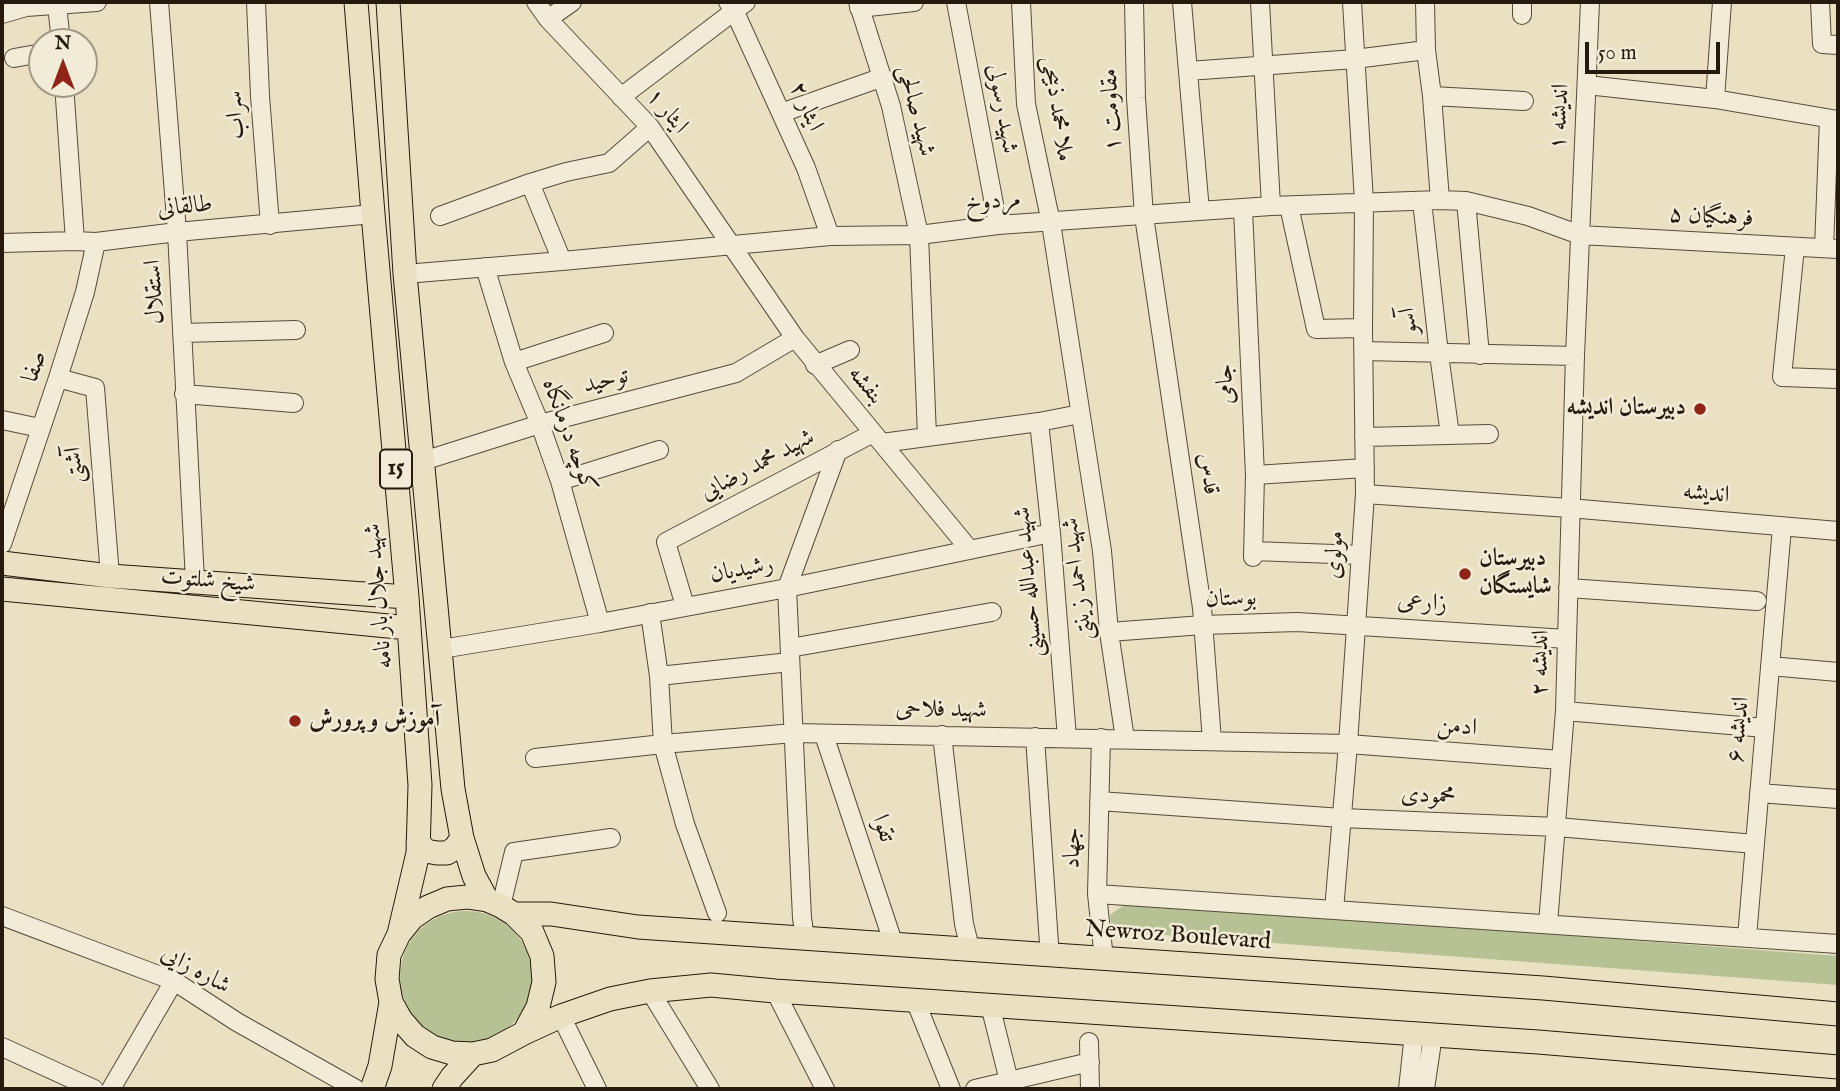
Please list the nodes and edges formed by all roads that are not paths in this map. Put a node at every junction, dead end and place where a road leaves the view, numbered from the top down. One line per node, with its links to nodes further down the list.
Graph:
1 (97, 2): 19 (street)
2 (159, 2): 55 (street, استقلال)
3 (256, 2): 53 (street, سراب)
4 (356, 2): 49 (main road, شهید جلال بار نامه / 15)
5 (388, 2): 67 (main road, 15)
6 (536, 2): 23 (street, ایثار ۱)
7 (572, 2): 23 (street)
8 (914, 2): 21 (street)
9 (956, 2): 54 (street, شهید رسولی)
10 (1021, 2): 52 (street, ملا محمد ذبیحی)
11 (1134, 2): 51 (street, مقاومت ۱)
12 (1182, 2): 31 (street)
13 (1260, 2): 30 (street)
14 (1352, 2): 29 (street, مولوی)
15 (1425, 2): 26 (street, آسو)
16 (1590, 2): 33 (street, اندیشه ۱)
17 (1722, 2): 37 (street)
18 (1820, 2): 25 (street)
19 (57, 5): 22 (street); 24 (street)
20 (736, 5): 35 (street); 39 (street, ایثار ۲)
21 (858, 5): 32 (street, شهید صالحی)
22 (2, 14)
23 (548, 19): 35 (street, ایثار ۱)
24 (59, 28)
25 (1830, 45)
26 (1426, 50): 29 (street); 34 (street, آسو)
27 (28, 56): 28 (street)
28 (14, 58)
29 (1355, 59): 30 (street); 45 (street, مولوی)
30 (1263, 66): 31 (street); 46 (street)
31 (1188, 71): 48 (street)
32 (883, 77): 39 (street); 56 (street, شهید صالحی)
33 (1587, 85): 37 (street); 57 (street, اندیشه ۱)
34 (1432, 96): 38 (street); 43 (street, آسو)
35 (621, 97): 41 (street, ایثار ۱)
36 (65, 98): 59 (street)
37 (1715, 99): 40 (street)
38 (1524, 101)
39 (781, 113): 58 (street, ایثار ۲)
40 (1834, 120): 64 (street)
41 (650, 127): 42 (street); 62 (street, ایثار ۱)
42 (530, 183): 50 (street); 65 (street)
43 (1431, 201): 44 (street, مردوخ); 45 (street, مردوخ); 75 (street, آسو)
44 (1466, 201): 57 (street, مردوخ); 76 (street)
45 (1364, 202): 46 (street, مردوخ); 68 (street, مولوی)
46 (1280, 206): 47 (street, مردوخ); 68 (street)
47 (1243, 209): 48 (street, مردوخ); 98 (street, جامی)
48 (1200, 211): 51 (street, مردوخ)
49 (373, 214): 53 (street, طالقانی); 114 (main road, شهید جلال بار نامه / 15)
50 (440, 216)
51 (1144, 216): 52 (street, مردوخ); 121 (street, قدس)
52 (1051, 223): 54 (street, مردوخ); 84 (street, ملا محمد ذبیحی)
53 (270, 225): 55 (street, طالقانی)
54 (998, 225): 56 (street, مردوخ)
55 (177, 232): 60 (street, طالقانی); 70 (street, استقلال)
56 (919, 235): 58 (street, مردوخ); 91 (street, شهید صالحی)
57 (1580, 235): 63 (street, فرهنگیان ۵); 77 (street, اندیشه ۲)
58 (830, 236): 62 (street, مردوخ)
59 (75, 241): 60 (street, طالقانی); 61 (street, طالقانی)
60 (96, 242): 80 (street, صفا)
61 (2, 243)
62 (733, 246): 65 (street, مردوخ); 72 (street, بنفشه)
63 (1795, 247): 64 (street, فرهنگیان ۵); 81 (street)
64 (1831, 249)
65 (562, 261): 66 (street, مردوخ)
66 (485, 267): 67 (street, مردوخ); 78 (street, کوچه درمانگاه)
67 (405, 274): 96 (main road, 15)
68 (1363, 328): 74 (street, مولوی)
69 (296, 330): 70 (street)
70 (182, 333): 82 (street, استقلال)
71 (604, 333): 78 (street)
72 (795, 338): 79 (street, بنفشه); 87 (street, توحید)
73 (850, 350): 79 (street)
74 (1363, 351): 75 (street); 92 (street, مولوی)
75 (1439, 354): 76 (street); 90 (street, آسو)
76 (1480, 355): 77 (street)
77 (1575, 356): 101 (street, اندیشه ۲)
78 (514, 362): 87 (street, کوچه درمانگاه)
79 (815, 365): 93 (street, بنفشه)
80 (58, 378): 88 (street, صفا); 109 (street, آشتی)
81 (1838, 379)
82 (184, 394): 83 (street); 110 (street, استقلال)
83 (294, 403)
84 (1080, 414): 86 (street, شهید محمد رضایی); 123 (street, شهید احمد زینتی)
85 (2, 420): 88 (street)
86 (1039, 422): 91 (street, شهید محمد رضایی); 104 (street, شهید عبدالله حسینی)
87 (540, 424): 96 (street, توحید); 99 (street, کوچه درمانگاه)
88 (40, 428): 105 (street, صفا)
89 (1489, 434): 90 (street)
90 (1450, 435): 92 (street)
91 (926, 436): 93 (street, شهید محمد رضایی)
92 (1364, 437): 97 (street, مولوی)
93 (877, 438): 95 (street, شهید محمد رضایی); 106 (street, بنفشه)
94 (659, 450): 99 (street)
95 (838, 450): 111 (street); 116 (street, شهید محمد رضایی)
96 (424, 461): 125 (main road, 15)
97 (1365, 468): 98 (street); 100 (street, مولوی)
98 (1255, 475): 107 (street, جامی)
99 (561, 481): 119 (street, کوچه درمانگاه)
100 (1365, 494): 101 (street, اندیشه); 107 (street, مولوی)
101 (1569, 508): 102 (street, اندیشه); 112 (street, اندیشه ۲)
102 (1782, 527): 103 (street, اندیشه); 127 (street, اندیشه ۶)
103 (1838, 531)
104 (1051, 533): 106 (street, رشیدیان); 136 (street, شهید عبدالله حسینی)
105 (2, 544)
106 (970, 550): 111 (street, رشیدیان)
107 (1361, 555): 120 (street, مولوی)
108 (2, 563): 109 (main road, شیخ شلتوت)
109 (110, 576): 110 (main road, شیخ شلتوت)
110 (195, 581): 114 (main road, شیخ شلتوت)
111 (787, 588): 116 (street, رشیدیان); 126 (street)
112 (1568, 588): 115 (street); 124 (street, اندیشه ۲)
113 (2, 589): 122 (main road, شیخ شلتوت)
114 (407, 597): 122 (main road, شهید جلال بار نامه / 15)
115 (1758, 601)
116 (685, 606): 118 (street, رشیدیان)
117 (992, 612): 126 (street)
118 (650, 613): 119 (street, رشیدیان); 129 (street)
119 (600, 623): 125 (street, رشیدیان)
120 (1356, 624): 121 (street, بوستان); 124 (street, زارعی); 141 (street, مولوی)
121 (1203, 625): 123 (street, بوستان); 139 (street, قدس)
122 (409, 628): 151 (main road, شهید جلال بار نامه / 15)
123 (1109, 632): 138 (street, شهید احمد زینتی)
124 (1567, 639): 130 (street, اندیشه ۲)
125 (441, 649): 149 (main road, 15)
126 (790, 655): 129 (street); 132 (street)
127 (1770, 666): 128 (street); 131 (street, اندیشه ۶)
128 (1838, 672)
129 (659, 676): 140 (street)
130 (1565, 710): 131 (street); 143 (street, اندیشه ۲)
131 (1765, 727): 144 (street, اندیشه ۶)
132 (794, 733): 133 (street, شهید فلاحی); 140 (street, شهید فلاحی); 159 (street)
133 (824, 735): 134 (street, شهید فلاحی); 162 (street, تقوا)
134 (942, 735): 135 (street, شهید فلاحی); 163 (street)
135 (1035, 737): 136 (street, شهید فلاحی); 164 (street)
136 (1068, 738): 137 (street, شهید فلاحی)
137 (1101, 738): 138 (street, شهید فلاحی); 146 (street, جهاد)
138 (1125, 739): 139 (street, شهید فلاحی)
139 (1212, 741): 141 (street, شهید فلاحی)
140 (663, 744): 142 (street, شهید فلاحی); 156 (street)
141 (1348, 744): 143 (street, ادمن); 147 (street, مولوی)
142 (535, 758)
143 (1561, 761): 148 (street, اندیشه ۲)
144 (1759, 793): 145 (street); 152 (street, اندیشه ۶)
145 (1838, 799)
146 (1099, 801): 147 (street, محمودی); 153 (street, جهاد)
147 (1342, 818): 148 (street, محمودی); 155 (street, مولوی)
148 (1557, 827): 152 (street, محمودی); 158 (street, اندیشه ۲)
149 (462, 838): 151 (main road); 154 (main road, 15)
150 (611, 838): 154 (street)
151 (418, 842): 160 (main road, شهید جلال بار نامه / 15)
152 (1755, 844): 161 (street, اندیشه ۶)
153 (1097, 894): 155 (street); 166 (street, جهاد)
154 (501, 906): 160 (main road, 15); 166 (main road, Newroz Boulevard); 175 (main road, 15)
155 (1334, 910): 158 (street)
156 (717, 913)
157 (2, 916): 167 (street, شاره زایی)
158 (1548, 924): 161 (street)
159 (804, 932)
160 (399, 934): 171 (main road, 15)
161 (1747, 937): 165 (street)
162 (892, 939)
163 (968, 940)
164 (1049, 944)
165 (1838, 944)
166 (1104, 959): 173 (main road, Newroz Boulevard)
167 (174, 981): 184 (street); 185 (street, شاره زایی)
168 (650, 991): 169 (main road); 174 (main road); 189 (street)
169 (775, 991): 170 (main road); 190 (street)
170 (915, 1000): 172 (main road); 191 (street)
171 (391, 1002): 179 (main road, 15); 186 (main road, 15)
172 (990, 1005): 176 (main road); 182 (street)
173 (1838, 1014)
174 (561, 1016): 175 (main road); 188 (street)
175 (524, 1033): 179 (main road, 15)
176 (1423, 1034): 181 (main road); 194 (street); 195 (street)
177 (1089, 1042): 180 (street)
178 (2, 1047): 183 (street)
179 (473, 1054): 187 (main road)
180 (1090, 1062): 182 (street); 193 (street)
181 (1838, 1067)
182 (1009, 1081): 192 (street)
183 (94, 1089)
184 (111, 1089)
185 (356, 1089)
186 (372, 1089)
187 (443, 1089)
188 (597, 1089)
189 (710, 1089)
190 (825, 1089)
191 (951, 1089)
192 (975, 1089)
193 (1090, 1089)
194 (1408, 1089)
195 (1425, 1089)

